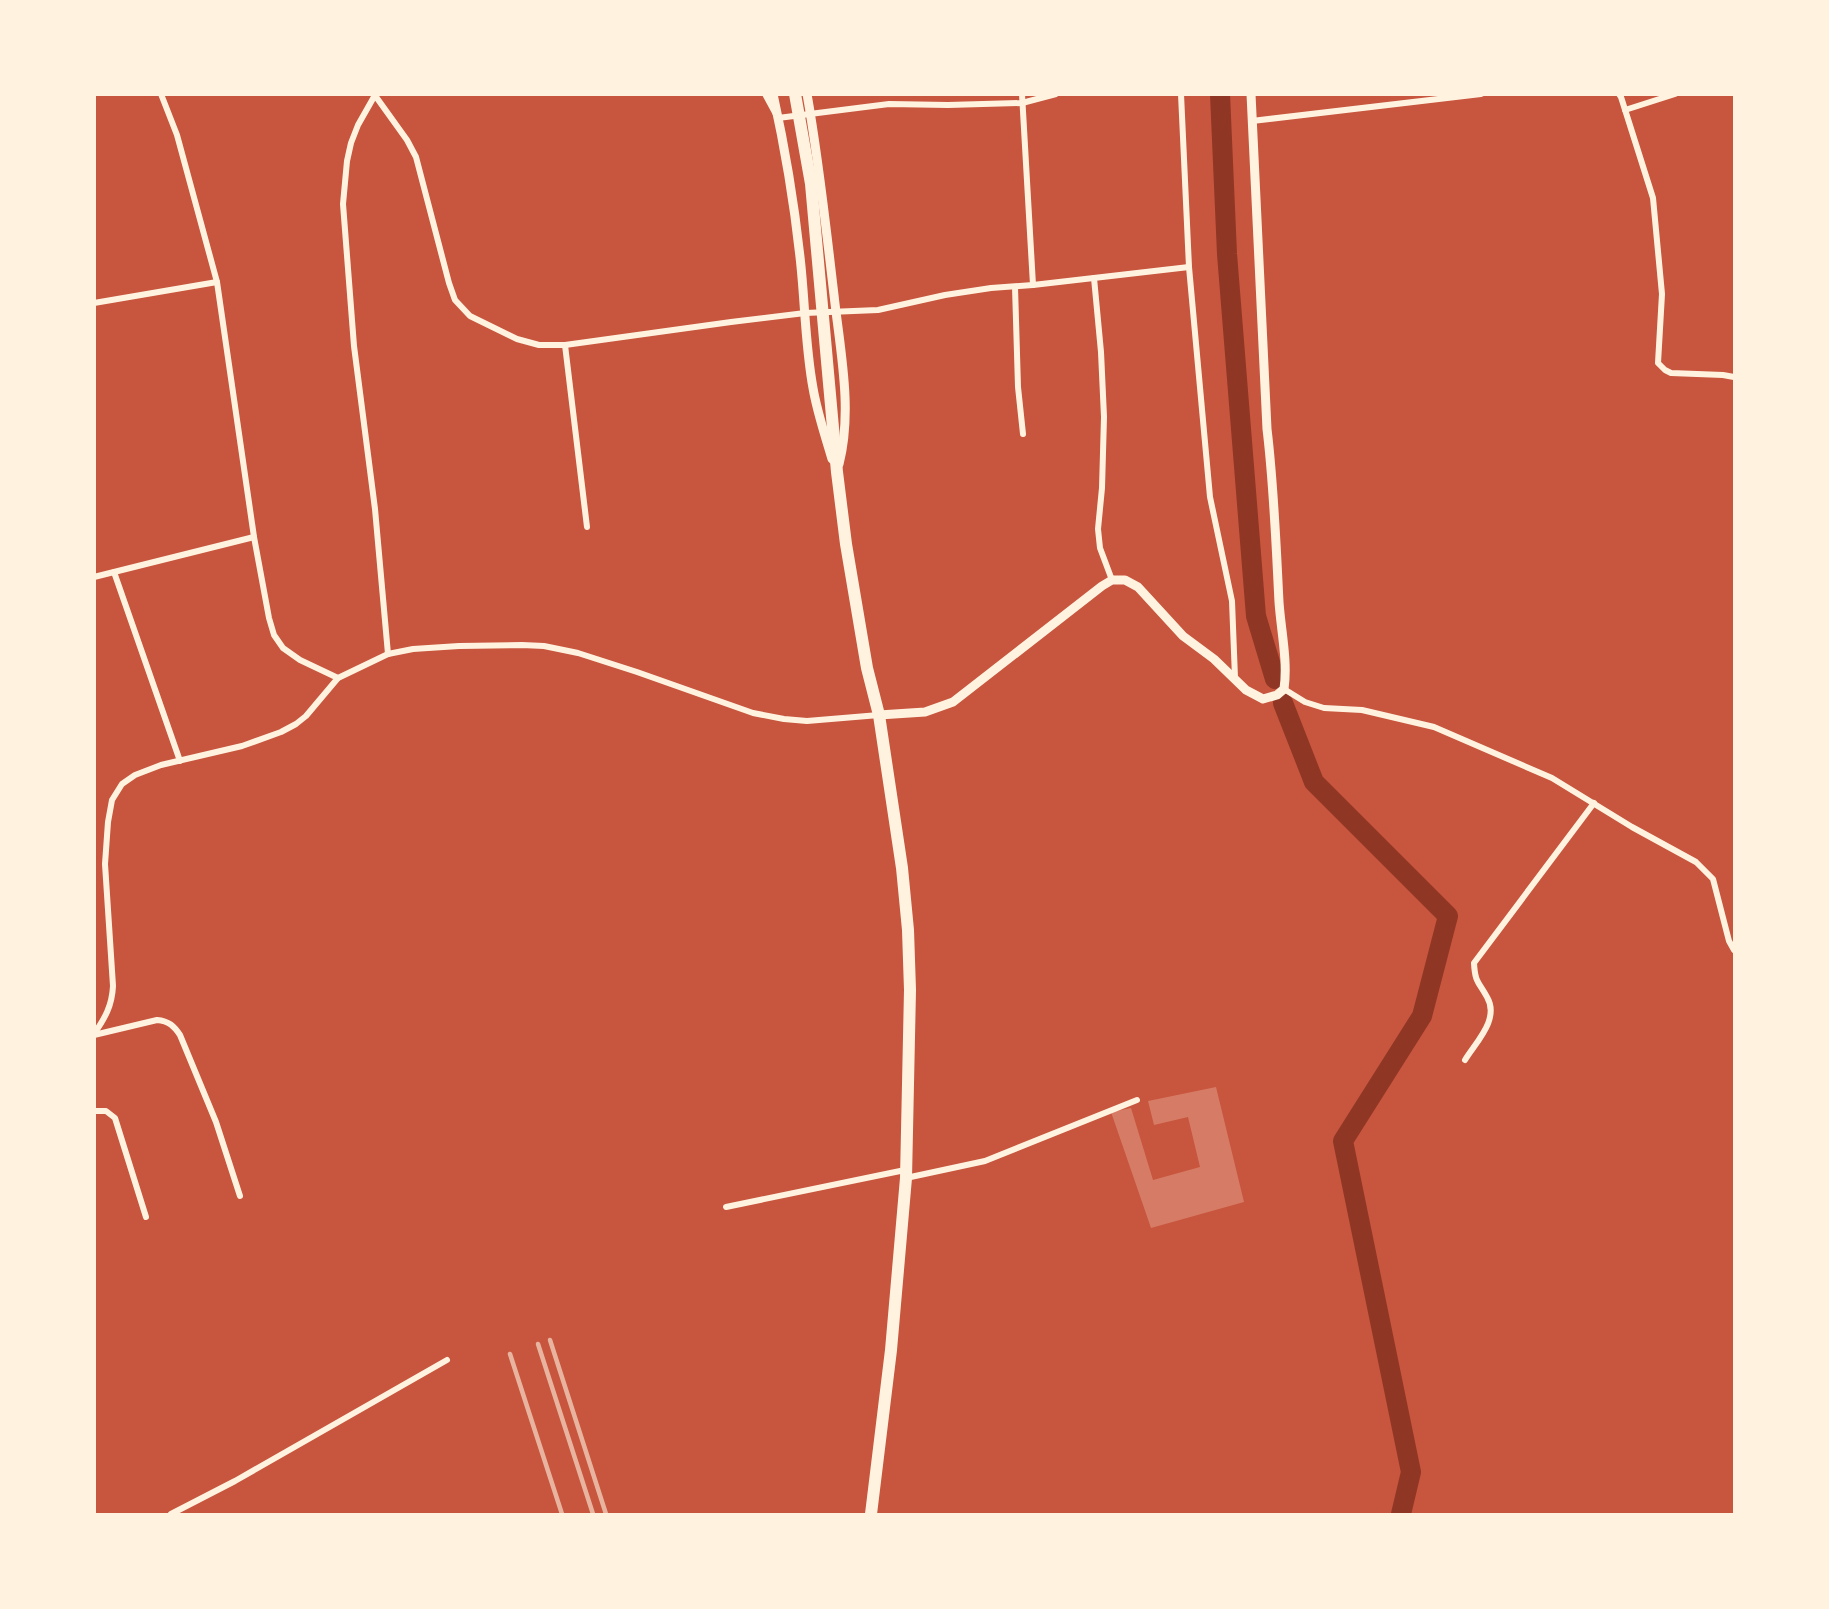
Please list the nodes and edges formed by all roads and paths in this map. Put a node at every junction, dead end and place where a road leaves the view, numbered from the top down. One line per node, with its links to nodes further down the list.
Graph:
1 (161, 94): 21 (street)
2 (765, 94): 17 (street)
3 (773, 94): 17 (street)
4 (795, 94): 30 (main road)
5 (807, 94): 16 (street)
6 (1022, 94): 14 (street)
7 (1056, 94): 14 (street)
8 (1181, 94): 19 (street)
9 (1251, 94): 18 (street)
10 (1481, 94): 18 (street)
11 (1619, 94): 15 (street)
12 (1675, 94): 15 (street)
13 (374, 95): 27 (street); 36 (street)
14 (1022, 103): 16 (street); 22 (street)
15 (1625, 110): 28 (street)
16 (810, 113): 17 (street); 25 (street)
17 (778, 117): 26 (street)
18 (1252, 122): 39 (street)
19 (1189, 267): 20 (street); 38 (street)
20 (1094, 278): 22 (street); 35 (street)
21 (216, 282): 24 (street); 32 (street)
22 (1033, 285): 23 (street)
23 (1014, 287): 25 (street); 29 (street)
24 (94, 303)
25 (836, 312): 26 (street); 30 (street)
26 (804, 313): 27 (street); 30 (street)
27 (565, 345): 31 (street)
28 (1734, 377)
29 (1023, 434)
30 (837, 472): 40 (main road)
31 (587, 527)
32 (254, 537): 33 (street); 37 (street)
33 (114, 572): 34 (street); 41 (street)
34 (94, 577)
35 (1112, 580): 38 (street); 40 (street)
36 (388, 654): 37 (street); 40 (street)
37 (338, 678): 41 (street)
38 (1235, 680): 39 (street)
39 (1284, 689): 42 (street)
40 (879, 715): 48 (main road)
41 (180, 761): 44 (street)
42 (1594, 803): 43 (street); 45 (street)
43 (1734, 950)
44 (94, 1034): 49 (street)
45 (1465, 1060)
46 (1137, 1100): 48 (street)
47 (94, 1111): 51 (street)
48 (905, 1174): 50 (street); 54 (main road)
49 (240, 1196)
50 (726, 1207)
51 (146, 1217)
52 (447, 1360): 53 (street)
53 (171, 1515)
54 (871, 1515)

